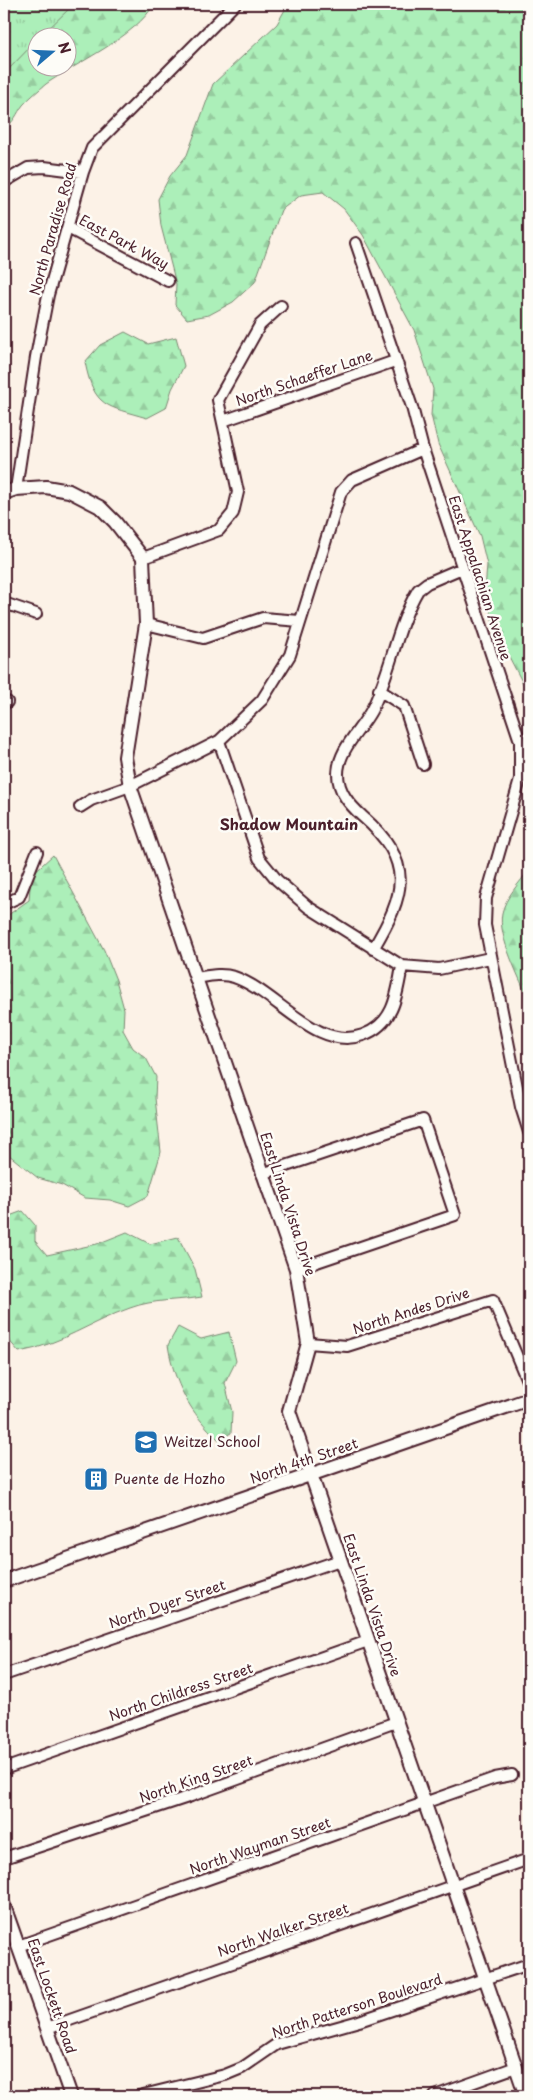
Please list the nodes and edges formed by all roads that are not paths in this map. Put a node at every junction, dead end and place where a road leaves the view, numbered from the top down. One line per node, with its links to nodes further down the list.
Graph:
1 (235, 4): 2 (street, North Paradise Road)
2 (83, 172): 3 (street); 4 (street, North Paradise Road)
3 (4, 182)
4 (68, 228): 6 (street, East Park Way); 11 (street, North Paradise Road)
5 (356, 243): 8 (street, East Appalachian Avenue)
6 (168, 281)
7 (281, 306): 9 (street)
8 (395, 362): 9 (street, North Schaeffer Lane); 10 (street, East Appalachian Avenue)
9 (222, 421): 12 (street)
10 (424, 449): 13 (street, East Appalachian Avenue); 16 (street)
11 (10, 491): 12 (street)
12 (143, 558): 17 (street, East Linda Vista Drive)
13 (462, 568): 18 (street); 26 (street, East Appalachian Avenue)
14 (4, 603): 15 (street)
15 (36, 614)
16 (300, 621): 17 (street); 19 (street)
17 (146, 624): 21 (street, East Linda Vista Drive)
18 (379, 690): 20 (street); 25 (street)
19 (219, 741): 21 (street); 25 (street)
20 (423, 764)
21 (130, 786): 22 (street); 28 (street, East Linda Vista Drive)
22 (80, 807)
23 (37, 852): 24 (street)
24 (4, 904)
25 (373, 949): 27 (street)
26 (490, 958): 27 (street); 29 (street, East Appalachian Avenue)
27 (402, 966): 28 (street)
28 (196, 978): 30 (street, East Linda Vista Drive)
29 (529, 1132)
30 (262, 1174): 31 (street, East Linda Vista Drive); 31 (street)
31 (296, 1269): 32 (street, East Linda Vista Drive)
32 (308, 1343): 33 (street, North Andes Drive); 35 (street, East Linda Vista Drive)
33 (529, 1385)
34 (529, 1399): 35 (street, North 4th Street)
35 (311, 1475): 36 (street, East Linda Vista Drive); 37 (street, North 4th Street)
36 (340, 1560): 38 (street, East Linda Vista Drive); 39 (street, North Dyer Street)
37 (4, 1581)
38 (368, 1640): 40 (street, East Linda Vista Drive); 41 (street, North Childress Street)
39 (4, 1675)
40 (396, 1722): 43 (street, East Linda Vista Drive); 44 (street, North King Street)
41 (4, 1769)
42 (512, 1775): 43 (street, North Wayman Street)
43 (424, 1803): 46 (street, East Linda Vista Drive); 48 (street, North Wayman Street)
44 (4, 1858)
45 (529, 1859): 46 (street, North Walker Street)
46 (452, 1885): 50 (street, East Linda Vista Drive); 51 (street, North Walker Street)
47 (4, 1906): 48 (street, East Lockett Road)
48 (18, 1946): 51 (street, East Lockett Road)
49 (529, 1964): 50 (street, North Patterson Boulevard)
50 (484, 1979): 52 (street, East Linda Vista Drive); 54 (street, North Patterson Boulevard)
51 (47, 2028): 53 (street, East Lockett Road)
52 (516, 2067): 55 (street); 56 (street, East Linda Vista Drive)
53 (71, 2096)
54 (140, 2096)
55 (435, 2096)
56 (526, 2096)

